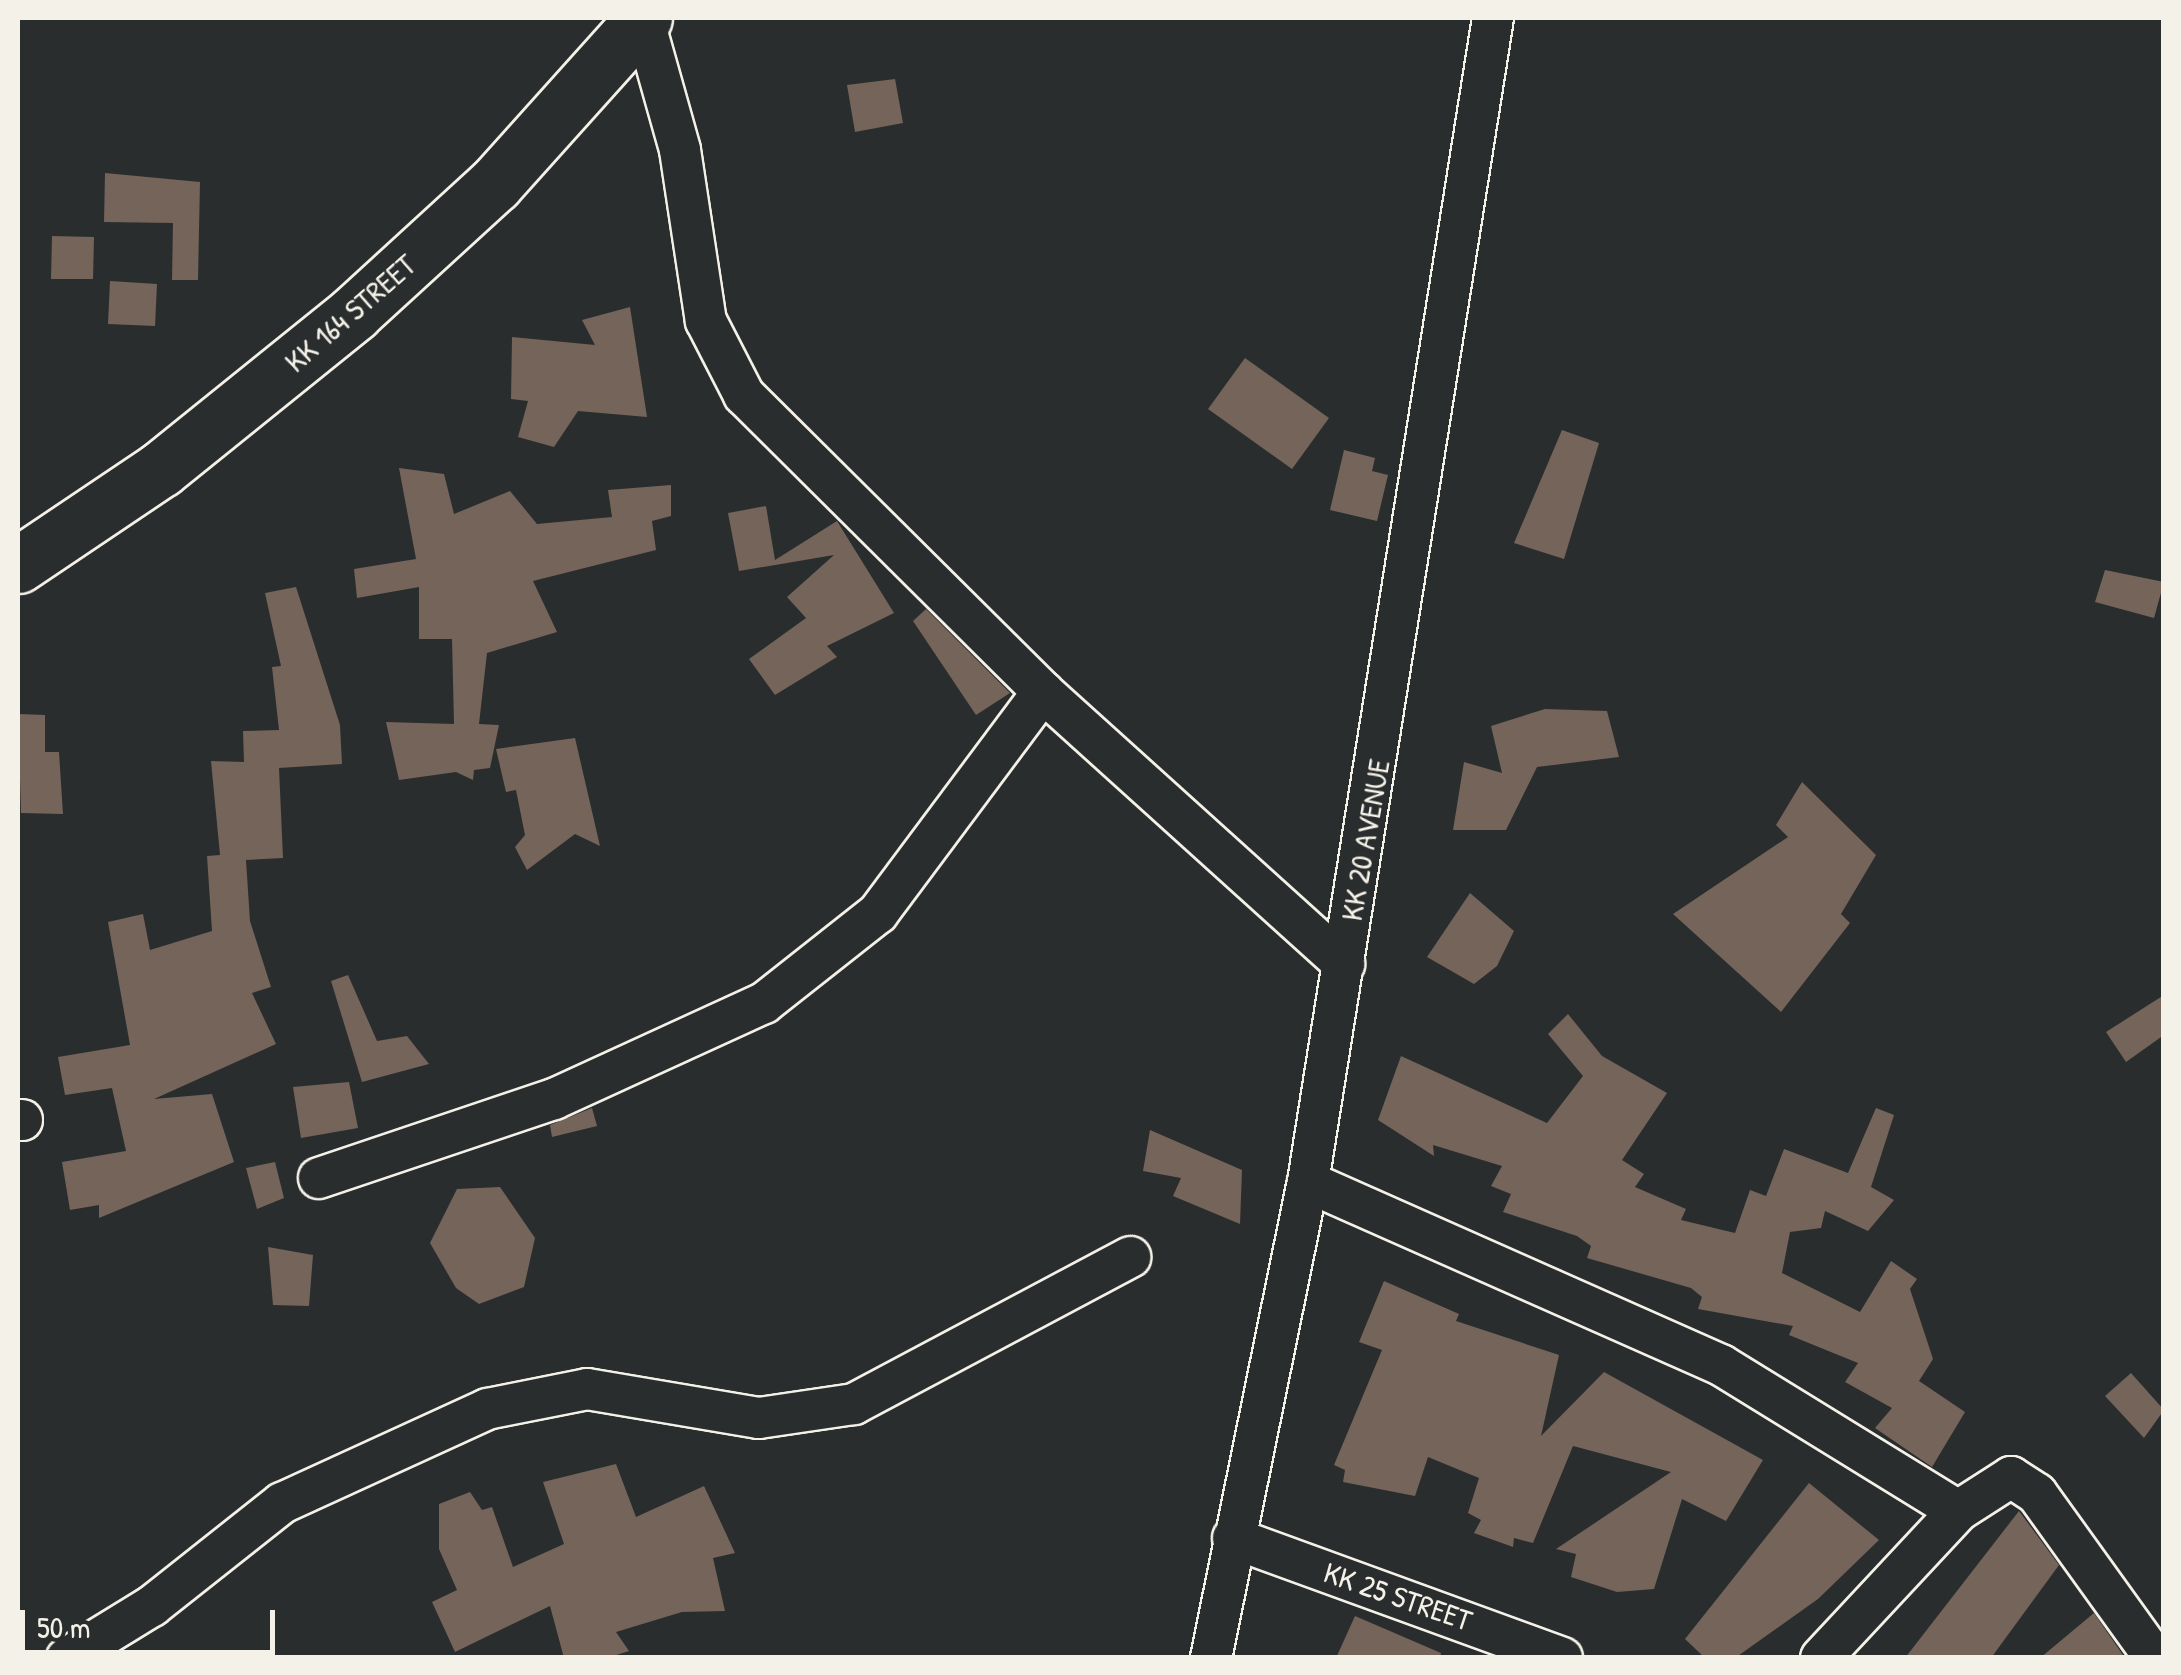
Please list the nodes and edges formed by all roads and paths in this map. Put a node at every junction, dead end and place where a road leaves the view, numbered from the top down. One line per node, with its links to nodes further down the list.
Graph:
1 (644, 18): 3 (main road, KK 164 STREET); 4 (street)
2 (1493, 18): 5 (street, KK 20 AVENUE)
3 (18, 565)
4 (1043, 692): 5 (street); 6 (street)
5 (1344, 964): 7 (street, KK 20 AVENUE)
6 (319, 1178)
7 (1308, 1182): 9 (street); 10 (street, KK 20 AVENUE)
8 (1130, 1258): 11 (street)
9 (1958, 1511): 14 (street); 15 (street)
10 (1233, 1538): 12 (street, KK 20 AVENUE); 13 (street, KK 25 STREET)
11 (67, 1658)
12 (1211, 1658)
13 (1562, 1658)
14 (1821, 1658)
15 (2156, 1658)

